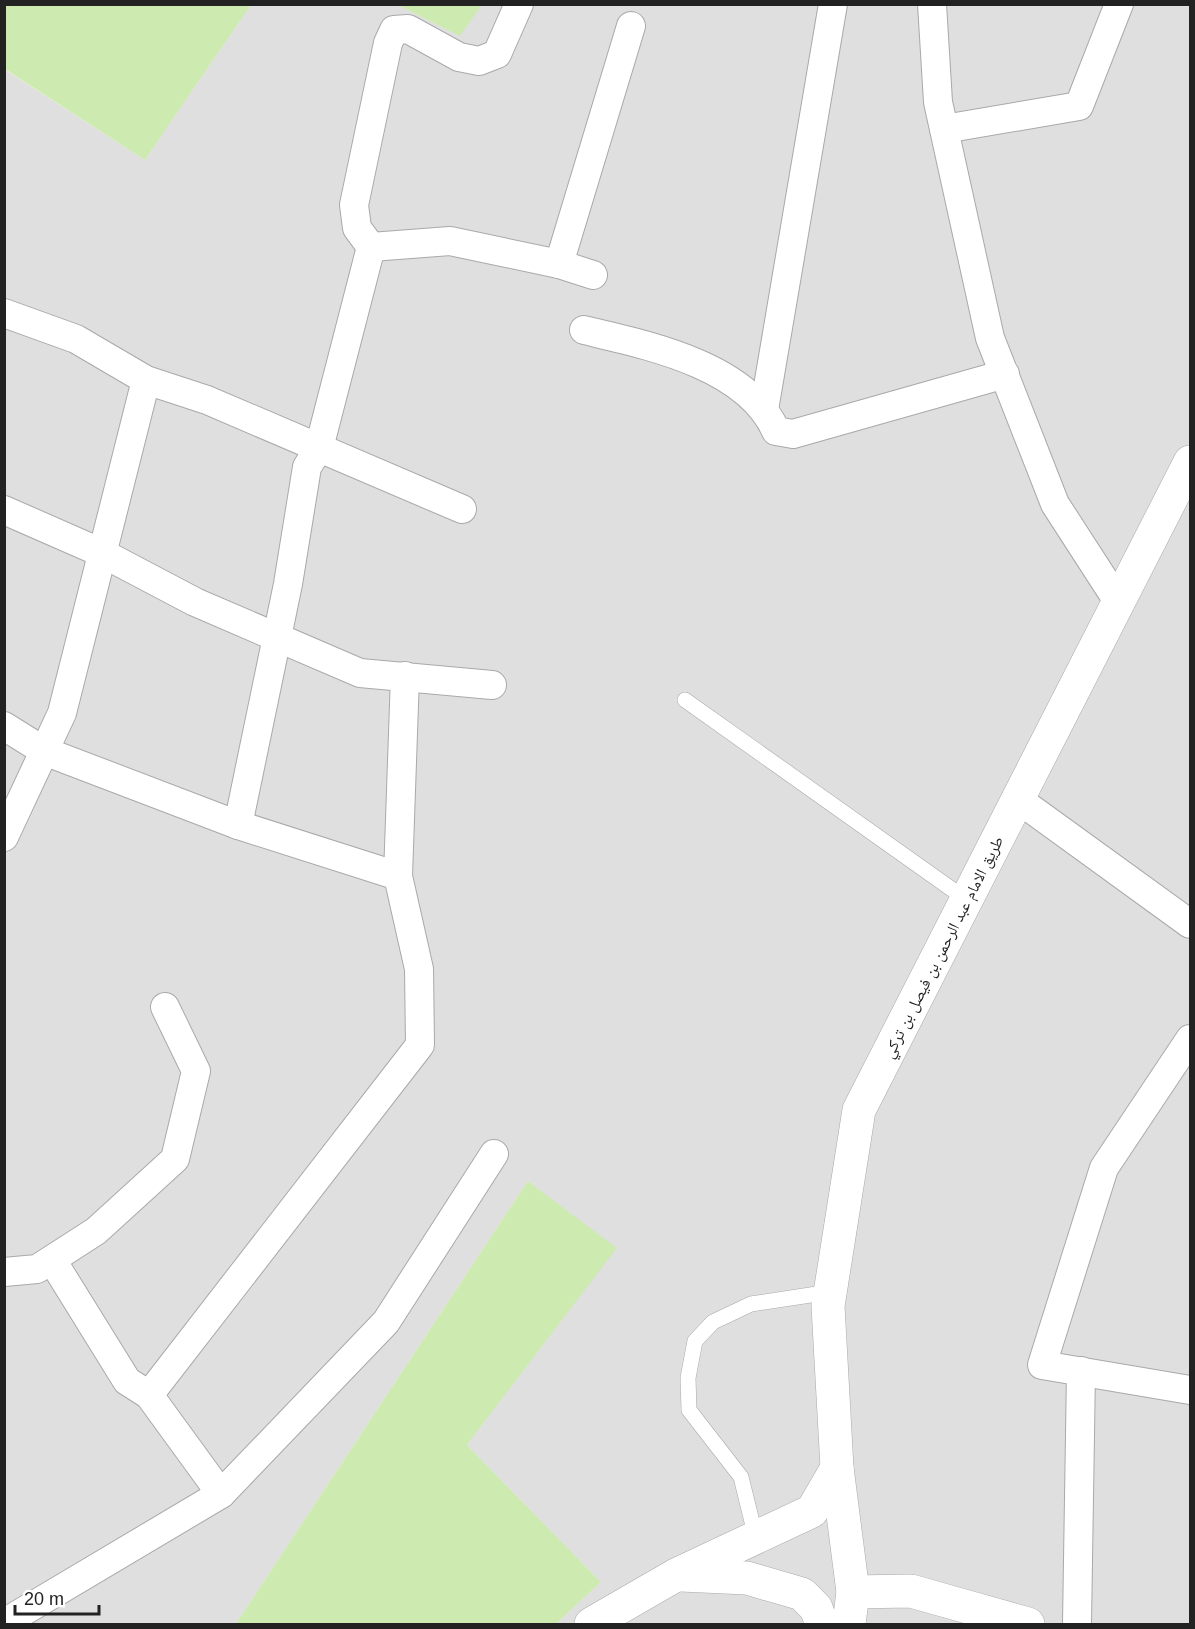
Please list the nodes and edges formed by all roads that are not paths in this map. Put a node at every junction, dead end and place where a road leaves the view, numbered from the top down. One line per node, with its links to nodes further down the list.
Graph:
1 (519, 4): 7 (street)
2 (832, 4): 14 (street)
3 (932, 4): 6 (street)
4 (1119, 4): 6 (street)
5 (631, 26): 8 (street)
6 (944, 129): 12 (street)
7 (371, 247): 8 (street); 15 (street)
8 (559, 264): 9 (street)
9 (593, 275)
10 (4, 313): 13 (street)
11 (584, 330): 14 (street)
12 (1005, 374): 14 (street); 20 (street)
13 (146, 380): 15 (street); 19 (street)
14 (764, 410)
15 (319, 448): 17 (street); 21 (street)
16 (1191, 462): 20 (street, طريق الامام عبد الرحمن بن فيصل بن تركي)
17 (462, 508)
18 (4, 510): 19 (street)
19 (102, 553): 21 (street); 26 (street)
20 (1119, 603): 27 (street, طريق الامام عبد الرحمن بن فيصل بن تركي)
21 (277, 639): 22 (street); 28 (street)
22 (405, 676): 23 (street); 30 (street)
23 (492, 685)
24 (685, 700): 31 (lane)
25 (4, 726): 26 (street)
26 (44, 752): 28 (street); 29 (street)
27 (1019, 800): 31 (street, طريق الامام عبد الرحمن بن فيصل بن تركي); 32 (street)
28 (238, 825): 30 (street)
29 (4, 837)
30 (398, 876): 41 (street)
31 (968, 900): 38 (street, طريق الامام عبد الرحمن بن فيصل بن تركي)
32 (1191, 924)
33 (165, 1007): 36 (street)
34 (1191, 1039): 39 (street)
35 (494, 1154): 43 (street)
36 (52, 1260): 37 (street); 41 (street)
37 (4, 1272)
38 (830, 1292): 42 (street, طريق الامام عبد الرحمن بن فيصل بن تركي); 44 (lane)
39 (1081, 1371): 40 (street); 52 (street)
40 (1191, 1390)
41 (148, 1395): 43 (street)
42 (837, 1468): 44 (street); 46 (street, طريق الامام عبد الرحمن بن فيصل بن تركي)
43 (221, 1494): 47 (street)
44 (756, 1538): 45 (street)
45 (676, 1575): 48 (street); 49 (street)
46 (853, 1592): 50 (street, طريق الامام عبد الرحمن بن فيصل بن تركي); 51 (street)
47 (4, 1623)
48 (591, 1624)
49 (822, 1624)
50 (849, 1624)
51 (1028, 1624)
52 (1077, 1624)

